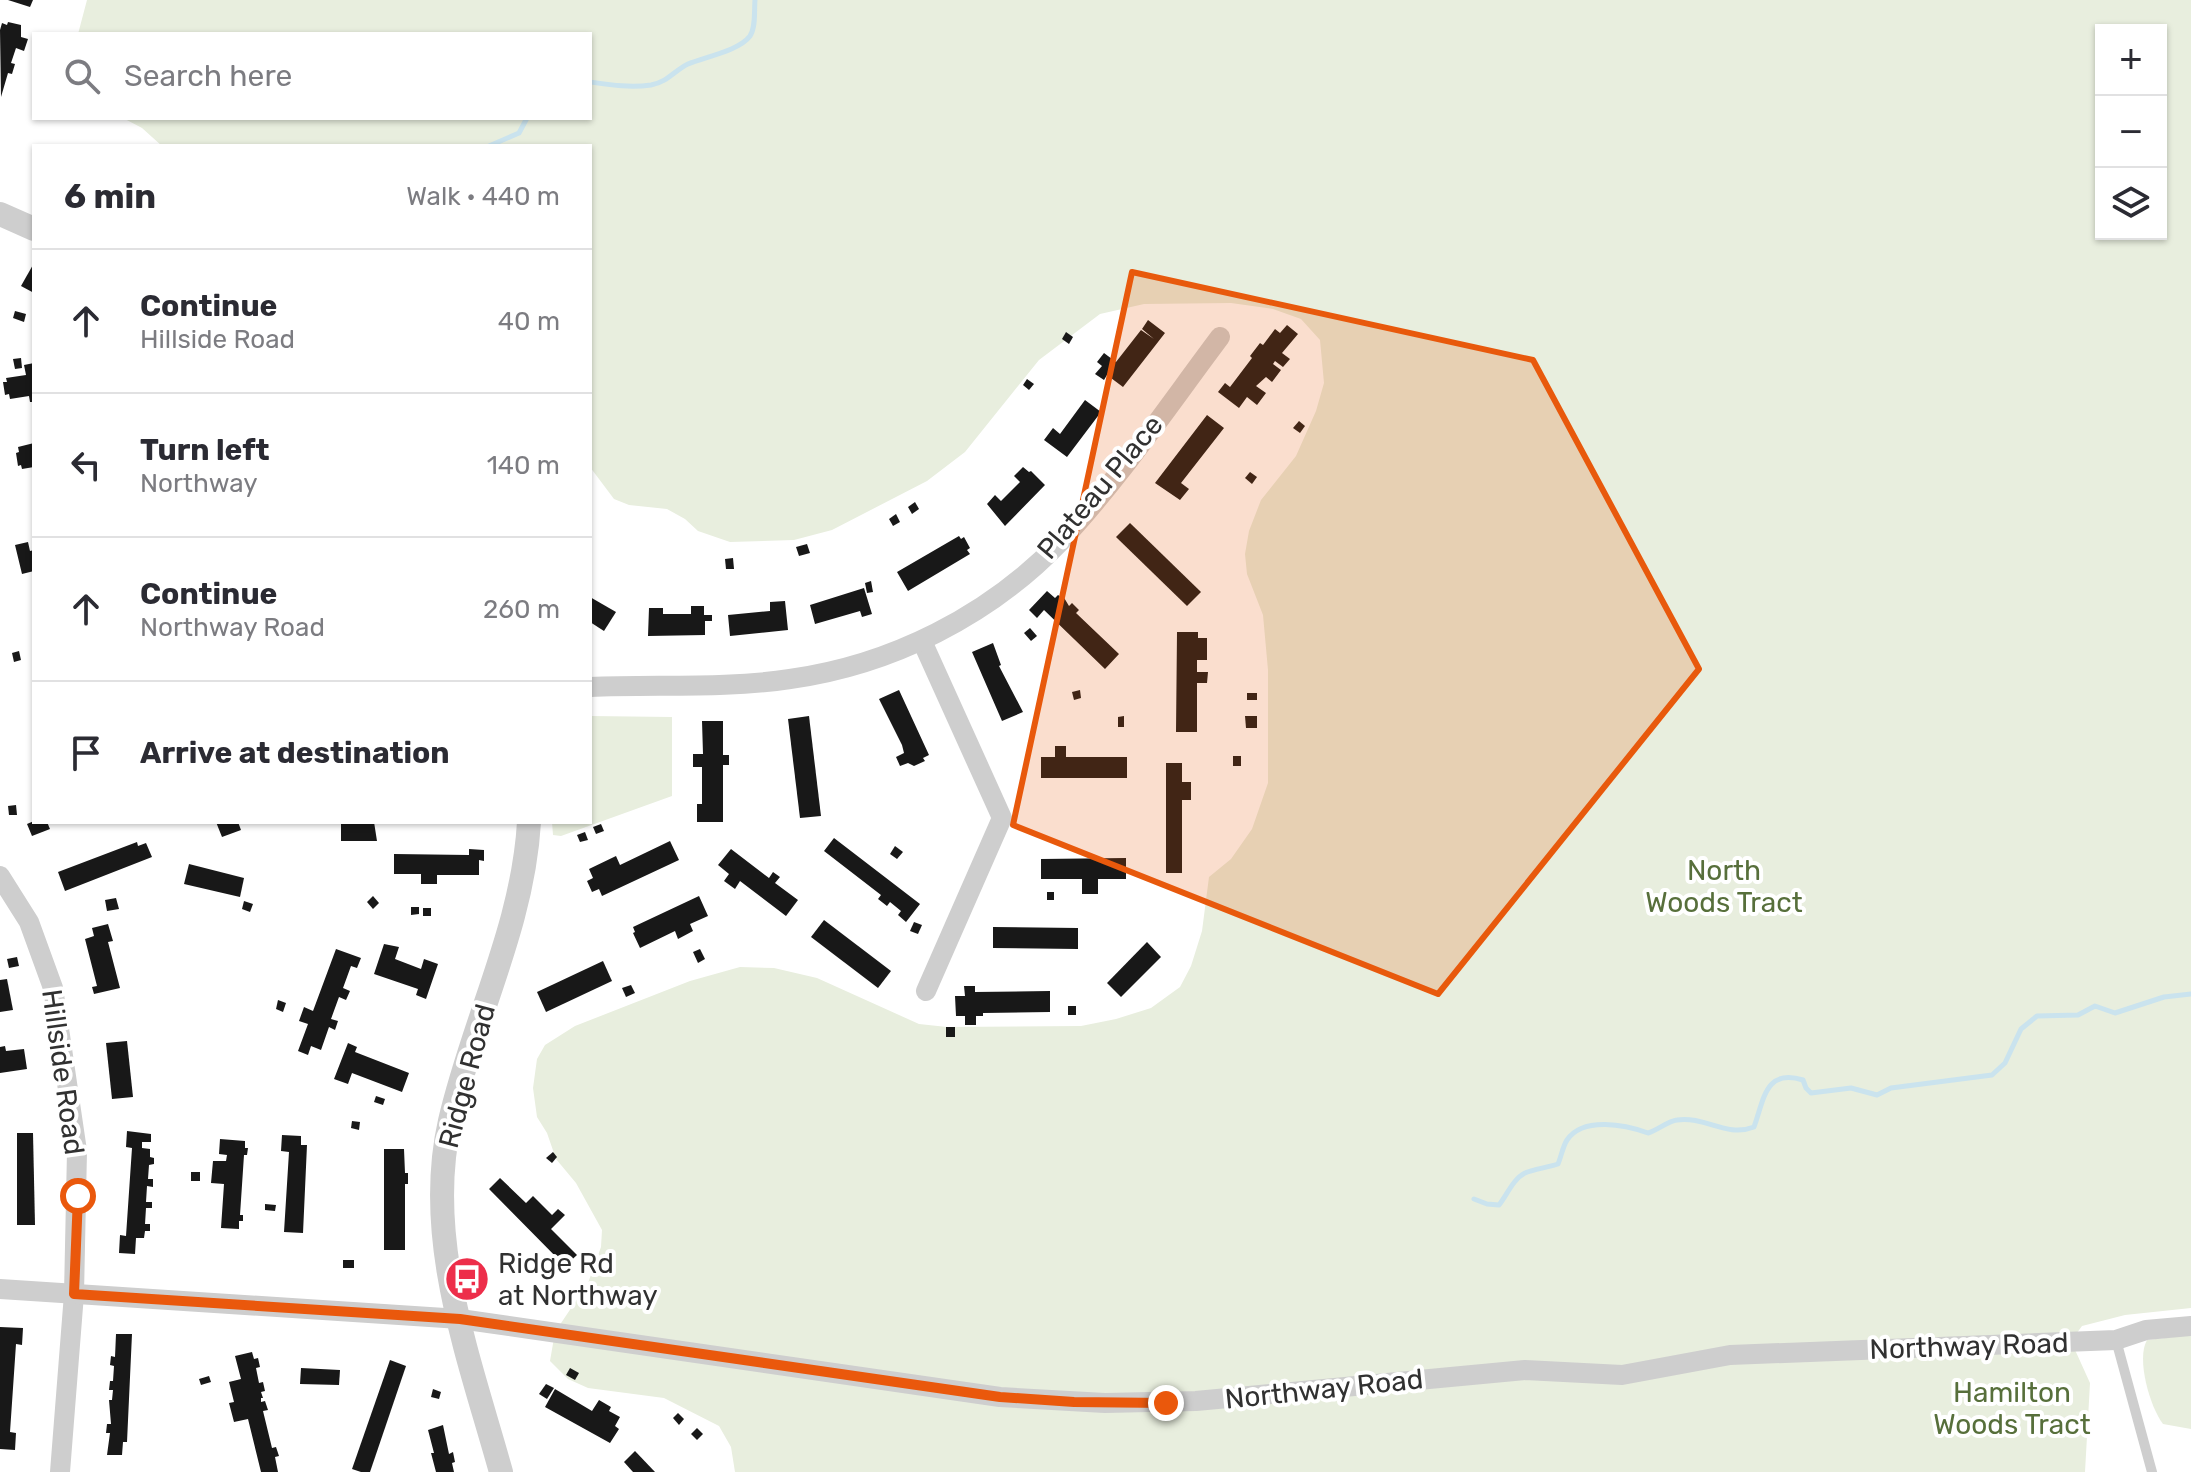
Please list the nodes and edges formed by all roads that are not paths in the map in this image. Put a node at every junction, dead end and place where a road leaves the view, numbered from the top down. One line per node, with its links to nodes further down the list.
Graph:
1 (0, 214): 2 (street)
2 (32, 228)
3 (1220, 337): 4 (street, Plateau Place)
4 (922, 641): 5 (street, Plateau Place); 8 (street)
5 (592, 687)
6 (529, 824): 11 (street, Ridge Road)
7 (0, 876): 10 (street, Hillside Road)
8 (926, 991)
9 (0, 1289): 10 (street, Northway Road)
10 (74, 1294): 11 (street, Northway Road); 14 (street, Hillside Road)
11 (460, 1319): 13 (street, Northway Road); 15 (street, Ridge Road)
12 (2191, 1326): 13 (street, Northway Road)
13 (2116, 1340): 16 (lane)
14 (60, 1472)
15 (501, 1472)
16 (2152, 1472)

